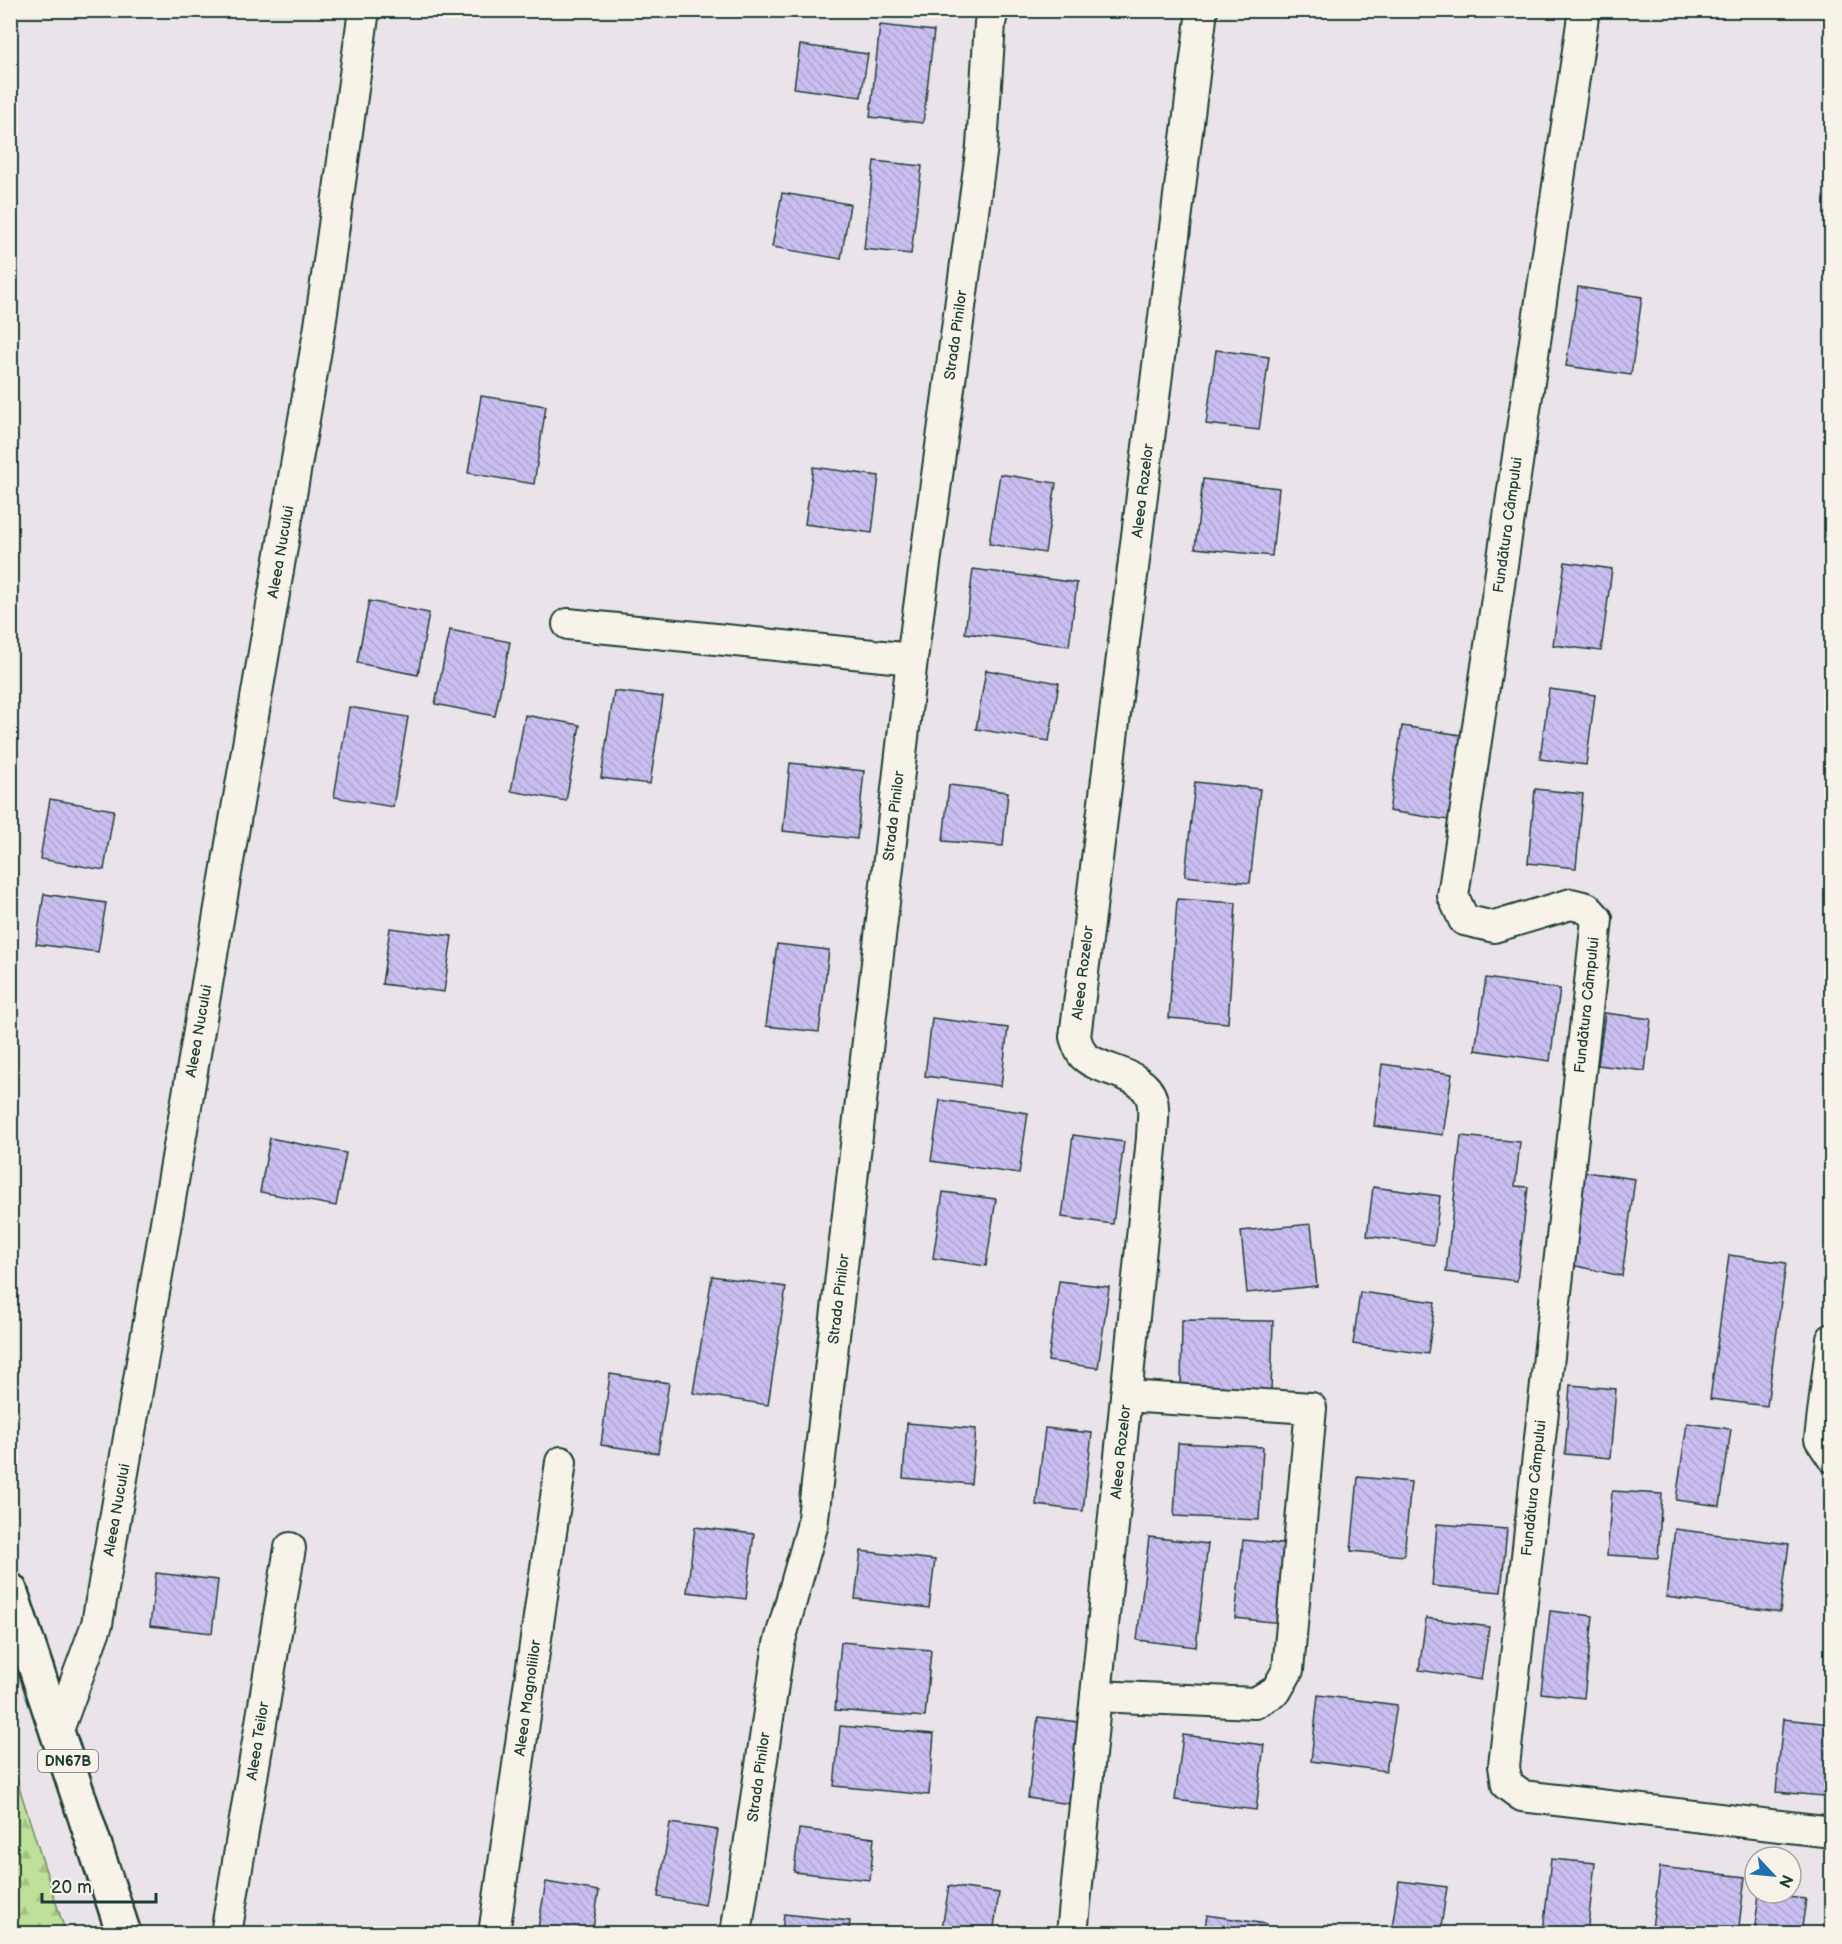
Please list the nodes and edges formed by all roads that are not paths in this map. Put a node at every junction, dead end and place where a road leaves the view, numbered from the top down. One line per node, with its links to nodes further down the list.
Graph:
1 (364, 10): 14 (street, Aleea Nucului)
2 (993, 10): 6 (street, Strada Pinilor)
3 (1202, 10): 8 (street, Aleea Rozelor)
4 (1584, 10): 15 (street, Fundătura Câmpului)
5 (568, 624): 6 (street)
6 (912, 659): 19 (street, Strada Pinilor)
7 (1832, 1339): 9 (street)
8 (1126, 1396): 13 (street, Aleea Rozelor); 13 (street)
9 (1832, 1457)
10 (561, 1462): 18 (street, Aleea Magnoliilor)
11 (290, 1548): 17 (street, Aleea Teilor)
12 (10, 1590): 14 (main road, DN67B)
13 (1096, 1696): 20 (street, Aleea Rozelor)
14 (58, 1730): 16 (main road, DN67B)
15 (1832, 1832)
16 (124, 1934)
17 (226, 1934)
18 (494, 1934)
19 (736, 1934)
20 (1072, 1934)

